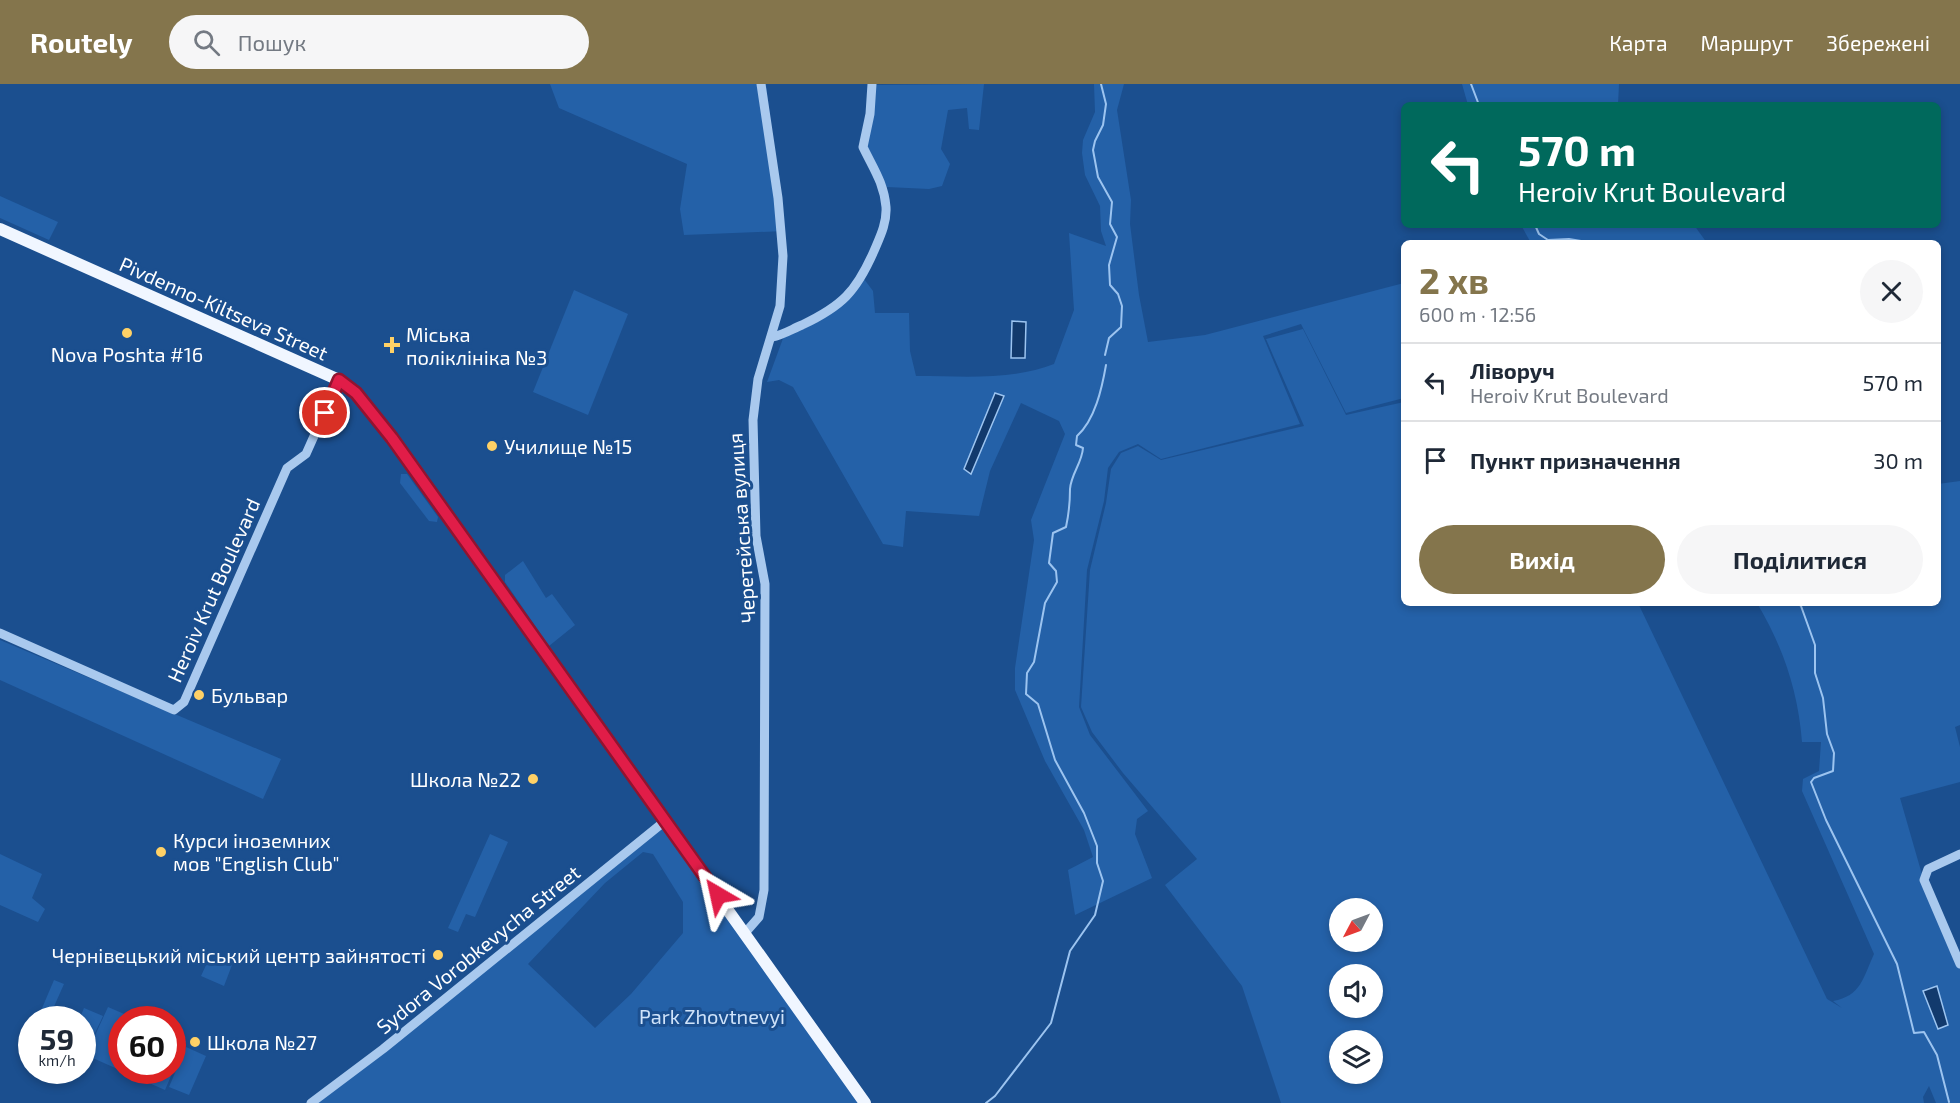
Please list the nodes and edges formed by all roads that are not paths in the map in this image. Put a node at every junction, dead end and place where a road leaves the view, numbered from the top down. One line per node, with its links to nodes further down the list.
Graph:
1 (761, 84): 4 (street, Черетейська вулиця)
2 (872, 84): 4 (street)
3 (0, 229): 5 (main road, Pivdenno-Kiltseva Street)
4 (772, 336): 9 (street, Черетейська вулиця)
5 (339, 380): 6 (street, Heroiv Krut Boulevard); 7 (main road, Pivdenno-Kiltseva Street)
6 (0, 633)
7 (665, 821): 9 (main road, Pivdenno-Kiltseva Street); 11 (street, Sydora Vorobkevycha Street)
8 (1960, 854): 10 (street)
9 (745, 933): 12 (main road, Pivdenno-Kiltseva Street)
10 (1960, 965)
11 (311, 1103)
12 (866, 1103)

